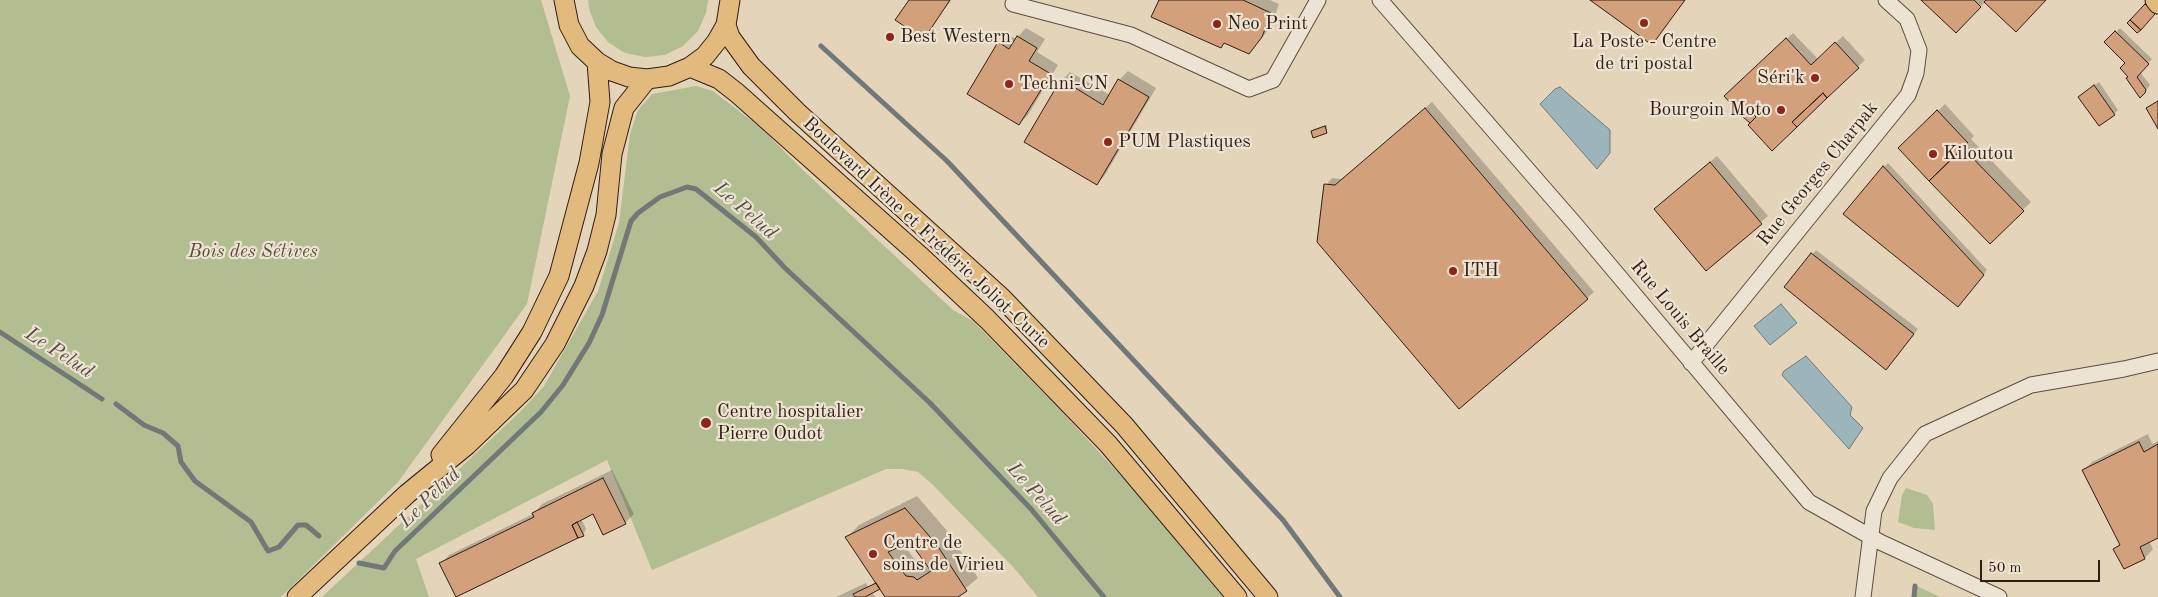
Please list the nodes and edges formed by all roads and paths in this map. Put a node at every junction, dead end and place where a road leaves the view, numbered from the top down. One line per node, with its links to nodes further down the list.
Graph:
1 (564, 0): 10 (main road)
2 (730, 0): 9 (main road)
3 (1318, 0): 7 (street)
4 (1380, 0): 14 (street, Rue Louis Braille)
5 (1886, 0): 14 (street, Rue Georges Charpak)
6 (2155, 0): 8 (main road)
7 (1012, 4)
8 (2158, 4)
9 (726, 24): 11 (main road); 19 (main road, Boulevard Irène et Frédéric Joliot-Curie)
10 (597, 62): 12 (main road); 15 (main road)
11 (690, 67): 12 (main road); 18 (main road, Boulevard Irène et Frédéric Joliot-Curie)
12 (647, 79): 15 (main road)
13 (2158, 360): 16 (street)
14 (1691, 363): 16 (street, Rue Louis Braille)
15 (407, 494): 17 (main road)
16 (1869, 536): 20 (street); 21 (street, Rue Louis Braille)
17 (297, 597)
18 (1237, 597)
19 (1268, 597)
20 (1863, 597)
21 (1999, 597)

